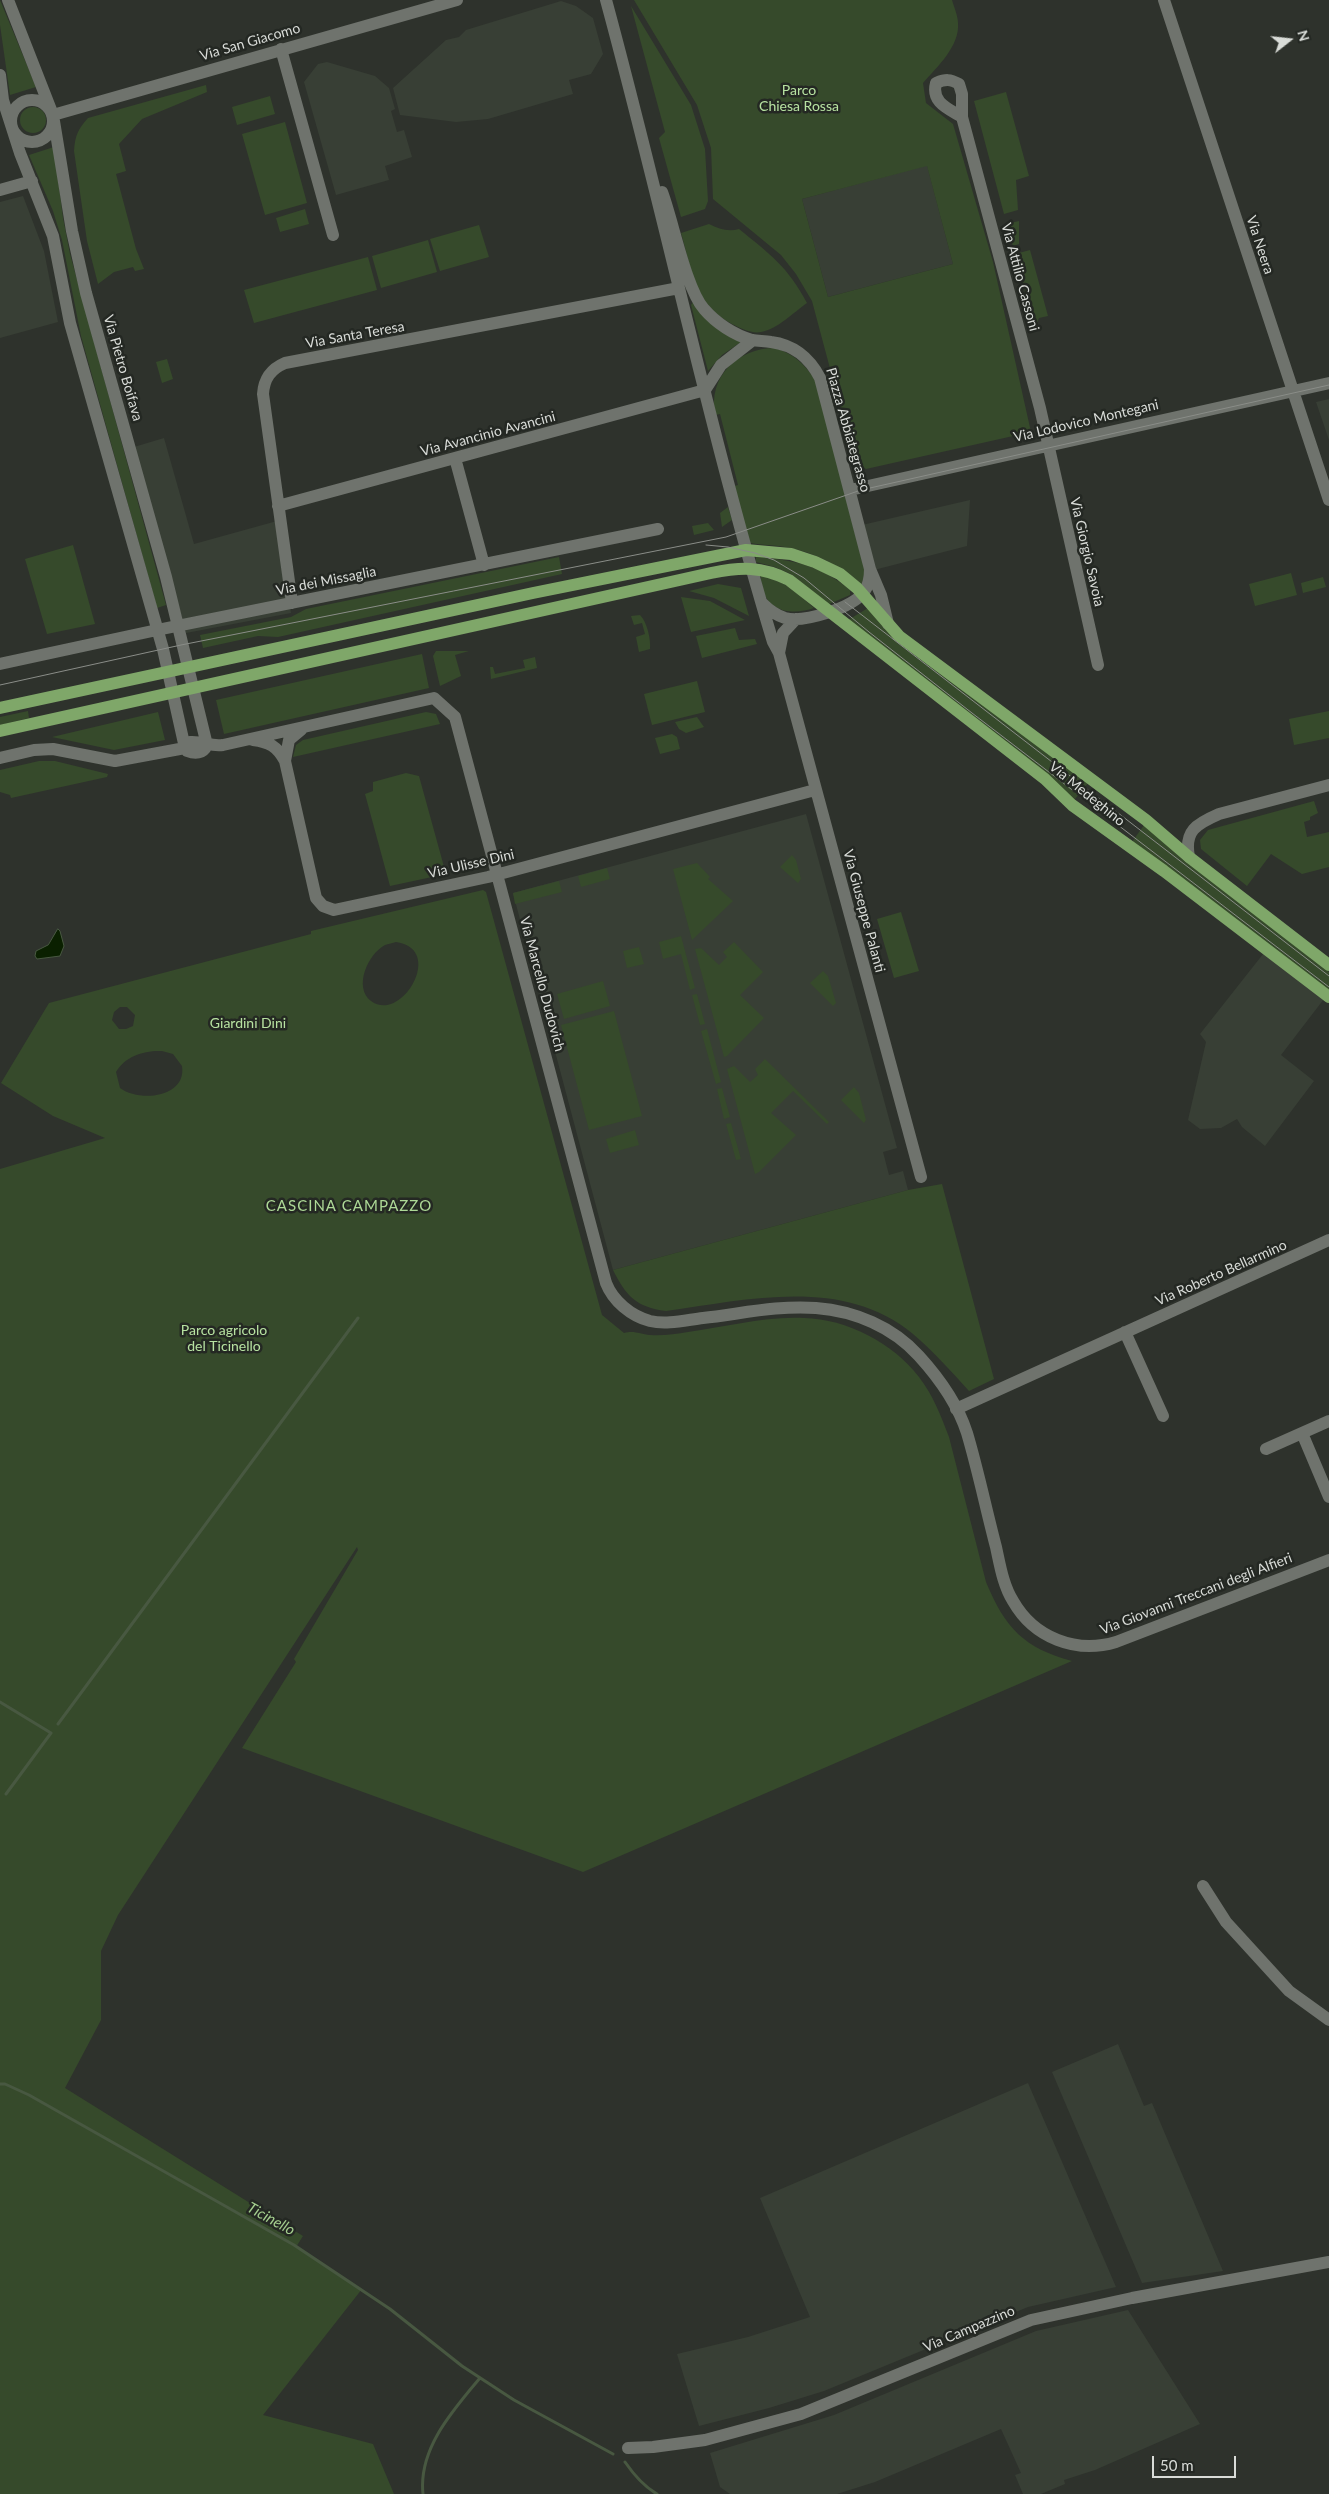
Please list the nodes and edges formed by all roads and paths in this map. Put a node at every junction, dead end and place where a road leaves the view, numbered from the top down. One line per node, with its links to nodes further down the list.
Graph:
1 (8, 0): 7 (street, Via Pietro Boifava)
2 (457, 0): 5 (street, Via San Giacomo)
3 (606, 0): 13 (street)
4 (1164, 0): 17 (street, Via Neera)
5 (281, 49): 7 (street, Via San Giacomo); 12 (street)
6 (0, 75): 9 (street)
7 (53, 115): 9 (street); 9 (street); 34 (street, Via Pietro Boifava)
8 (962, 116): 18 (street, Via Attilio Cassoni)
9 (12, 128): 10 (street)
10 (32, 181): 11 (street); 35 (street)
11 (0, 190)
12 (333, 235)
13 (685, 287): 14 (street, Piazza Abbiategrasso); 16 (street); 22 (street, Via Santa Teresa)
14 (753, 340): 16 (street); 20 (street, Piazza Abbiategrasso)
15 (1329, 383): 17 (street, Via Lodovico Montegani)
16 (705, 390): 19 (street, Via Avancinio Avancini); 24 (street)
17 (1291, 390): 18 (street, Via Lodovico Montegani); 21 (street, Via Neera)
18 (1048, 445): 20 (street, Via Lodovico Montegani); 38 (street, Via Giorgio Savoia)
19 (455, 458): 22 (street, Via Avancinio Avancini); 25 (street)
20 (850, 490): 27 (street, Piazza Abbiategrasso)
21 (1329, 500)
22 (278, 506): 29 (street, Via Santa Teresa)
23 (658, 529): 25 (street, Via dei Missaglia)
24 (746, 550): 26 (street); 28 (main road); 39 (main road)
25 (484, 565): 29 (street, Via dei Missaglia)
26 (751, 568): 30 (street); 31 (main road); 41 (main road)
27 (870, 570): 28 (street); 33 (street, Piazza Abbiategrasso)
28 (862, 594): 31 (street); 33 (main road)
29 (292, 603): 34 (street, Via dei Missaglia)
30 (762, 603): 32 (street); 36 (street)
31 (829, 611): 32 (street); 56 (main road, Via Medeghino)
32 (796, 619): 36 (street)
33 (888, 624): 53 (main road, Via Medeghino)
34 (179, 626): 35 (street, Via dei Missaglia); 39 (street, Via Pietro Boifava)
35 (157, 630): 37 (street, Via dei Missaglia); 40 (street)
36 (779, 653): 52 (street, Via Giuseppe Palanti)
37 (0, 664)
38 (1098, 665)
39 (189, 667): 40 (main road); 41 (street)
40 (168, 672): 42 (street); 43 (main road)
41 (194, 688): 42 (main road); 47 (street)
42 (173, 692): 45 (main road); 48 (street)
43 (0, 708)
44 (311, 726): 46 (street); 50 (street); 54 (street, Via Marcello Dudovich)
45 (0, 732)
46 (249, 740): 47 (street); 50 (street)
47 (207, 746): 48 (street)
48 (185, 748): 49 (street)
49 (0, 758)
50 (285, 760): 54 (street, Via Ulisse Dini)
51 (1329, 785): 53 (street)
52 (815, 790): 54 (street, Via Ulisse Dini); 57 (street, Via Giuseppe Palanti)
53 (1189, 857): 55 (main road, Via Medeghino)
54 (498, 874): 59 (street, Via Marcello Dudovich)
55 (1329, 965)
56 (1329, 997)
57 (921, 1177)
58 (1329, 1240): 60 (street, Via Roberto Bellarmino)
59 (605, 1278): 61 (street, Via Giovanni Treccani degli Alfieri)
60 (1125, 1332): 61 (street, Via Roberto Bellarmino); 62 (street)
61 (956, 1409): 67 (street, Via Giovanni Treccani degli Alfieri)
62 (1163, 1416)
63 (1329, 1421): 64 (street)
64 (1302, 1434): 65 (street); 66 (street)
65 (1266, 1449)
66 (1329, 1497)
67 (1329, 1560)
68 (1203, 1886): 69 (street)
69 (1329, 2020)
70 (1329, 2262): 71 (street, Via Campazzino)
71 (628, 2448)

